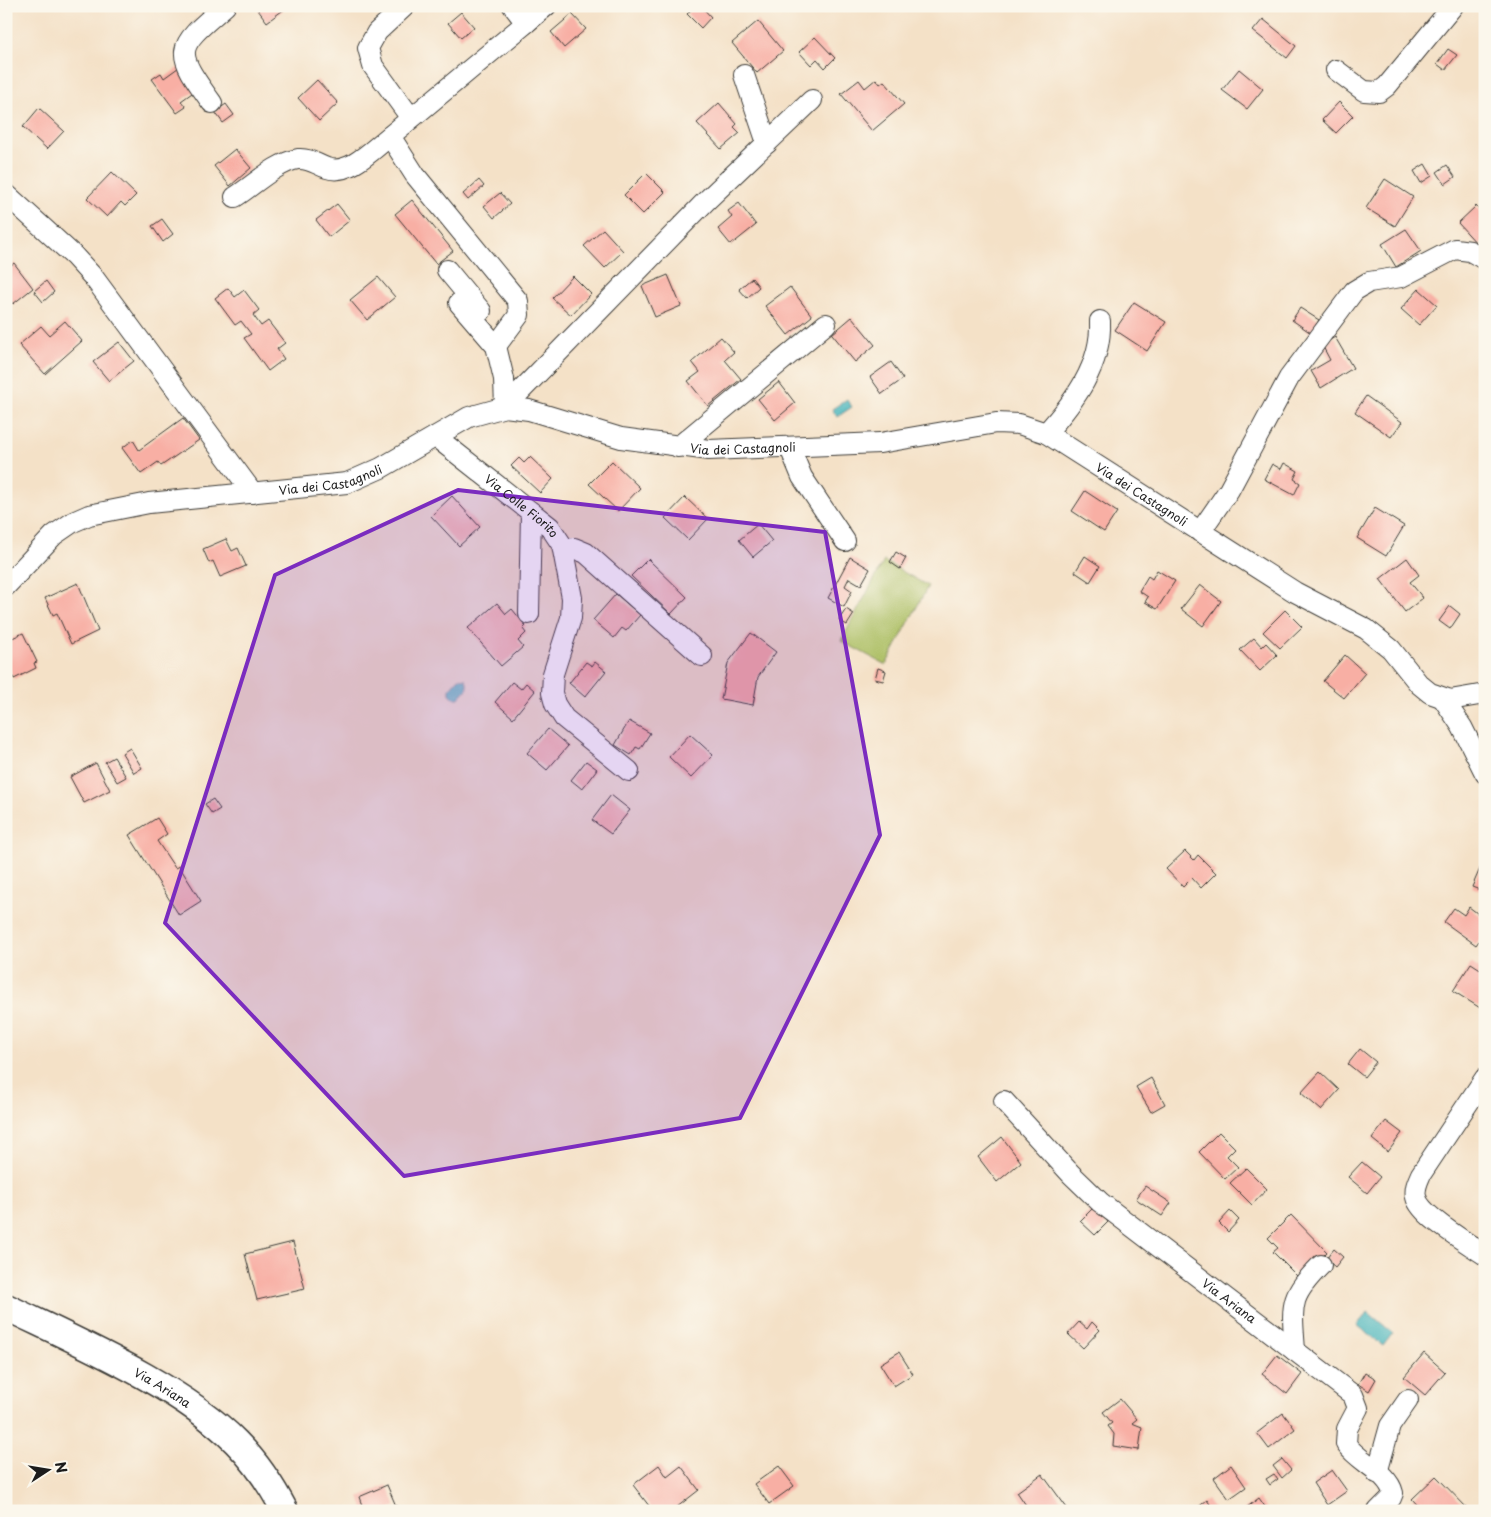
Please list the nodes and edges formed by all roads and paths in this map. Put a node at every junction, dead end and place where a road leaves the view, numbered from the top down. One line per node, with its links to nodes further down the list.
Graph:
1 (225, 6): 10 (street)
2 (405, 6): 11 (street)
3 (513, 6): 6 (street)
4 (546, 6): 6 (street)
5 (1452, 6): 7 (street)
6 (526, 22): 11 (street)
7 (1336, 70)
8 (744, 75): 13 (street)
9 (812, 100): 13 (street)
10 (212, 103)
11 (411, 118): 12 (street)
12 (390, 136): 15 (street); 21 (street)
13 (767, 143): 22 (street)
14 (6, 194): 27 (street)
15 (236, 197)
16 (1484, 260): 29 (street)
17 (448, 270): 21 (street)
18 (459, 303): 21 (street)
19 (1100, 321): 23 (street)
20 (826, 324): 25 (street)
21 (496, 346): 22 (street)
22 (505, 407): 24 (street, Via dei Castagnoli); 25 (street, Via dei Castagnoli)
23 (1046, 433): 26 (street, Via dei Castagnoli); 29 (street, Via dei Castagnoli)
24 (436, 437): 27 (street, Via dei Castagnoli); 28 (street, Via Colle Fiorito)
25 (678, 447): 26 (street, Via dei Castagnoli)
26 (790, 448): 30 (street)
27 (253, 493): 32 (street, Via dei Castagnoli)
28 (531, 512): 31 (street, Via Colle Fiorito); 33 (street)
29 (1200, 532): 36 (street, Via dei Castagnoli)
30 (845, 541)
31 (563, 549): 34 (street); 37 (street, Via Colle Fiorito)
32 (6, 586)
33 (529, 614)
34 (702, 656)
35 (1485, 694): 36 (street)
36 (1444, 700): 38 (street, Via dei Castagnoli)
37 (629, 771)
38 (1485, 774)
39 (1485, 1078): 41 (street)
40 (1004, 1101): 44 (street, Via Ariana)
41 (1485, 1255)
42 (1321, 1265): 44 (street)
43 (6, 1307): 47 (main road, Via Ariana)
44 (1296, 1350): 46 (street, Via Ariana)
45 (1408, 1400): 46 (street)
46 (1377, 1473): 48 (street, Via Ariana)
47 (285, 1511)
48 (1378, 1511)

